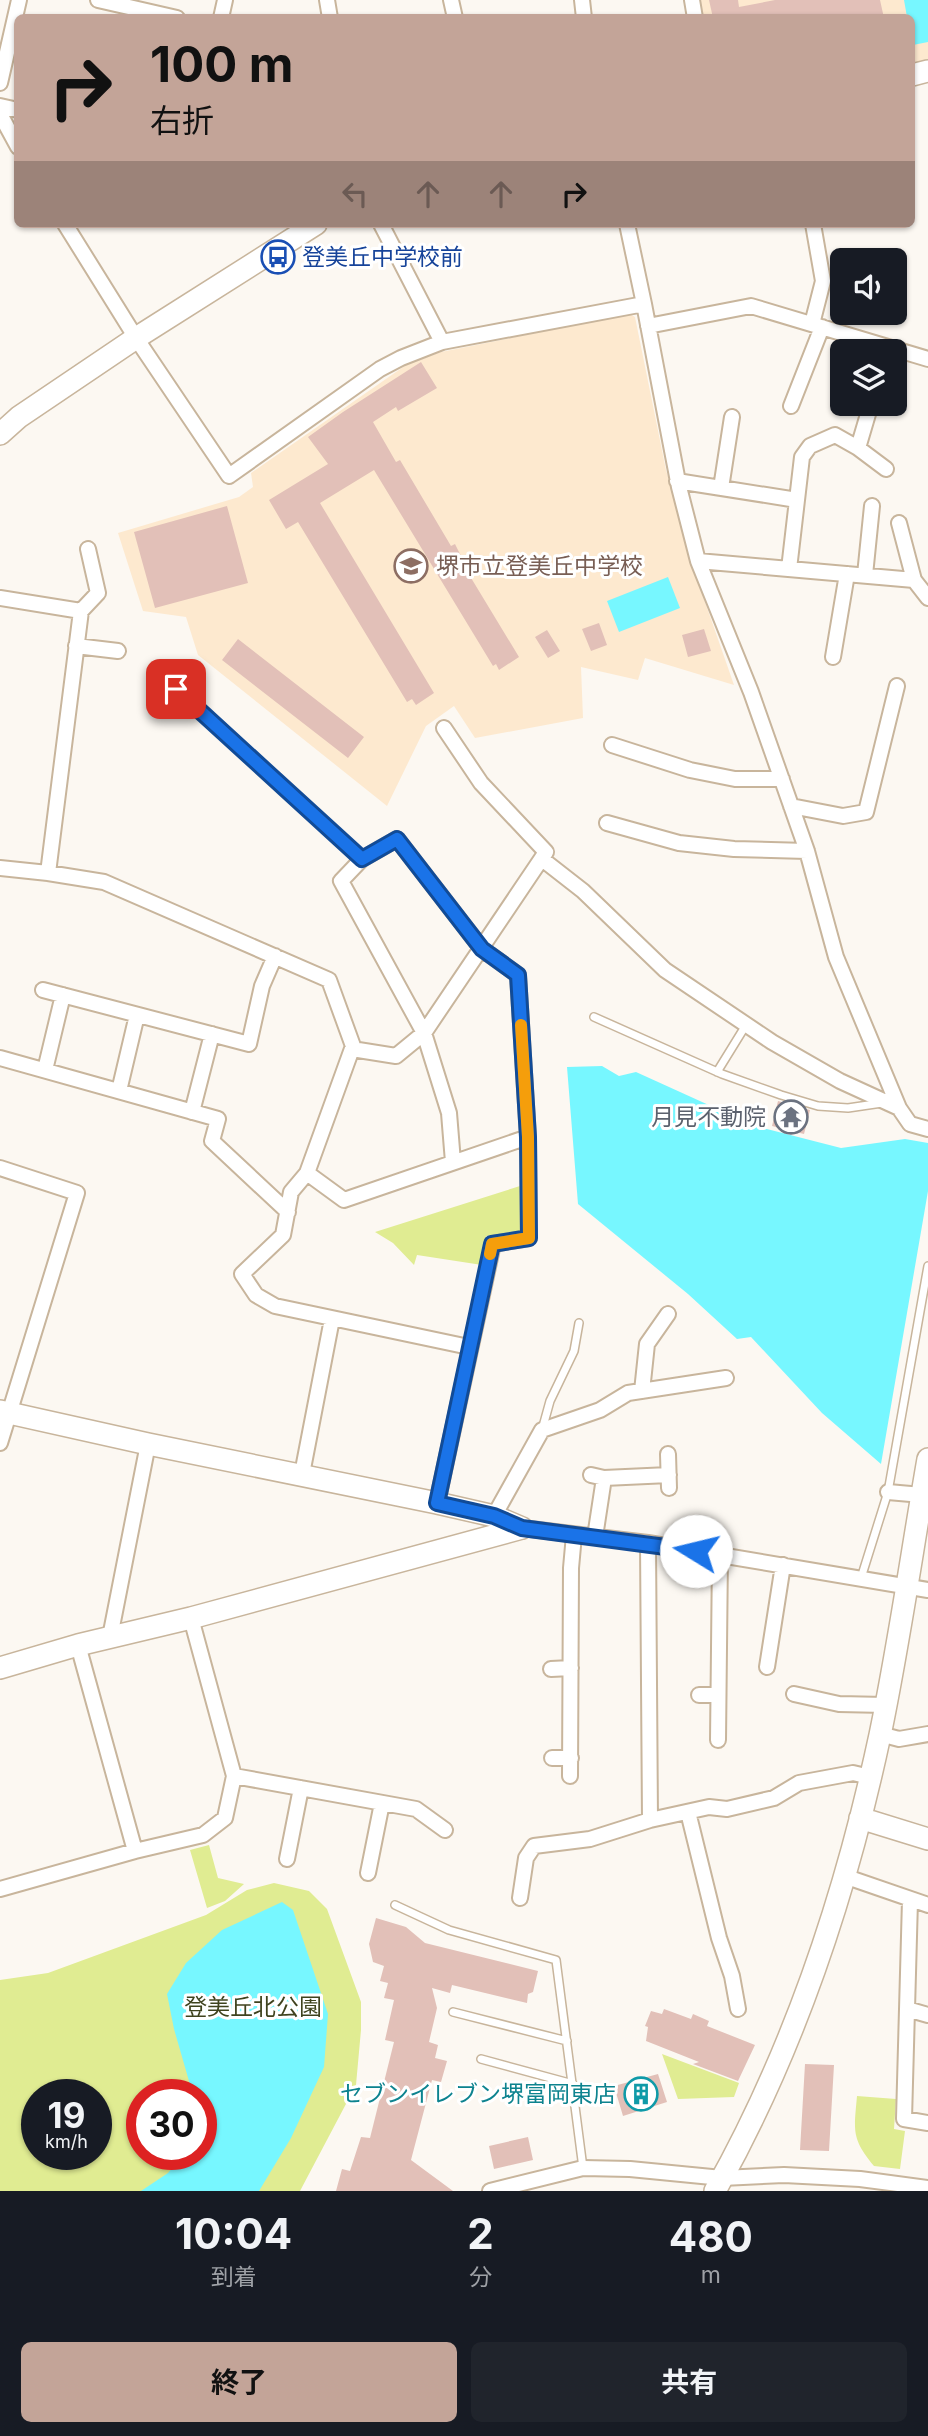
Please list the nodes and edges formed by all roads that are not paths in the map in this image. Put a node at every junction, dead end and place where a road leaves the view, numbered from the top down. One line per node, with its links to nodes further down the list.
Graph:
1 (98, 0): 2 (street)
2 (159, 14)
3 (14, 22): 4 (street)
4 (0, 83)
5 (0, 114): 6 (street)
6 (14, 140)
7 (67, 228): 15 (street)
8 (310, 228): 15 (street)
9 (383, 228): 17 (street)
10 (627, 228): 12 (street)
11 (814, 228): 14 (street)
12 (644, 304): 13 (street); 17 (street)
13 (648, 326): 14 (street); 26 (street)
14 (817, 326): 16 (street); 20 (street)
15 (136, 338): 17 (street); 23 (street)
16 (855, 339)
17 (442, 342)
18 (907, 354): 19 (street)
19 (928, 359)
20 (791, 406)
21 (867, 416): 24 (street)
22 (732, 417): 27 (street)
23 (0, 434)
24 (858, 448): 25 (street); 28 (street)
25 (886, 468)
26 (677, 481): 27 (street); 32 (street)
27 (721, 488): 28 (street)
28 (797, 500): 33 (street)
29 (872, 506): 35 (street)
30 (899, 523): 36 (street)
31 (88, 549): 39 (street)
32 (698, 561): 33 (street); 47 (street)
33 (789, 569): 34 (street)
34 (847, 574): 35 (street); 42 (street)
35 (865, 575): 36 (street)
36 (914, 580): 38 (street)
37 (0, 598): 39 (street)
38 (928, 598)
39 (81, 611): 40 (street)
40 (76, 646): 41 (street); 54 (street)
41 (118, 652)
42 (834, 657)
43 (154, 667): 51 (lane)
44 (897, 686): 48 (street)
45 (444, 728): 52 (street)
46 (612, 745): 47 (street)
47 (782, 779): 48 (street)
48 (791, 806): 50 (street)
49 (607, 824): 50 (street)
50 (807, 851): 69 (street)
51 (362, 859): 55 (street); 62 (street)
52 (542, 859): 55 (street); 61 (street)
53 (0, 868): 54 (street)
54 (48, 873): 56 (street)
55 (482, 949): 62 (street); 72 (street)
56 (275, 956): 63 (street); 64 (street)
57 (43, 990): 58 (street)
58 (63, 995): 59 (street); 66 (street)
59 (137, 1014): 63 (street); 68 (street)
60 (594, 1017): 67 (lane)
61 (746, 1024): 67 (lane); 69 (street)
62 (424, 1033): 64 (street); 73 (street)
63 (212, 1034): 70 (street)
64 (352, 1049): 75 (street)
65 (0, 1058): 66 (street)
66 (45, 1070): 68 (street)
67 (717, 1072): 69 (lane)
68 (118, 1091): 70 (street)
69 (893, 1106): 71 (street)
70 (192, 1112): 76 (street)
71 (928, 1129)
72 (528, 1137): 73 (street); 81 (street)
73 (453, 1161): 75 (street)
74 (0, 1168): 84 (street)
75 (307, 1172): 76 (street)
76 (288, 1212): 79 (street)
77 (928, 1266): 91 (lane)
78 (668, 1314): 83 (street)
79 (332, 1319): 81 (street); 90 (street)
80 (579, 1323): 85 (lane)
81 (469, 1347): 93 (street)
82 (726, 1378): 83 (street)
83 (642, 1391): 85 (street)
84 (5, 1412): 86 (street); 87 (street)
85 (542, 1430): 94 (street)
86 (0, 1443)
87 (148, 1444): 90 (street); 105 (street)
88 (668, 1454): 97 (street)
89 (928, 1459): 92 (street)
90 (302, 1474): 93 (street)
91 (888, 1492): 92 (street); 101 (lane)
92 (922, 1496): 102 (street)
93 (437, 1503): 94 (street)
94 (494, 1516): 95 (street)
95 (522, 1528): 96 (street); 104 (street)
96 (575, 1535): 97 (street); 109 (street)
97 (595, 1538): 98 (street)
98 (648, 1544): 99 (street); 127 (street)
99 (720, 1555): 100 (street); 113 (street)
100 (783, 1565): 101 (street); 107 (street)
101 (861, 1578): 102 (street)
102 (907, 1586): 103 (street); 114 (street)
103 (928, 1590)
104 (191, 1618): 105 (street); 120 (street)
105 (110, 1637): 106 (street)
106 (78, 1645): 108 (street); 130 (street)
107 (767, 1667)
108 (0, 1668)
109 (571, 1668): 110 (street); 119 (street)
110 (551, 1669)
111 (794, 1694): 114 (street)
112 (699, 1695): 113 (street)
113 (718, 1695): 117 (street)
114 (885, 1705): 115 (street)
115 (880, 1734): 116 (street); 122 (street)
116 (928, 1734)
117 (718, 1740)
118 (552, 1758): 119 (street)
119 (571, 1758): 121 (street)
120 (234, 1776): 123 (street); 130 (street)
121 (570, 1776)
122 (870, 1777): 125 (street); 126 (street)
123 (301, 1788): 124 (street); 131 (street)
124 (382, 1803): 128 (street); 132 (street)
125 (688, 1812): 127 (street); 139 (street)
126 (860, 1818): 129 (street); 133 (street)
127 (650, 1820): 135 (street)
128 (445, 1830)
129 (928, 1839)
130 (135, 1851): 134 (street)
131 (287, 1859)
132 (368, 1873)
133 (844, 1876): 136 (street); 148 (street)
134 (0, 1888)
135 (520, 1898)
136 (910, 1900): 138 (street); 140 (street)
137 (395, 1905): 143 (lane)
138 (928, 1906)
139 (738, 2009)
140 (907, 2009): 142 (street); 146 (street)
141 (453, 2012): 143 (lane)
142 (928, 2015)
143 (567, 2041): 145 (lane)
144 (481, 2059): 145 (lane)
145 (573, 2084): 147 (lane)
146 (928, 2123)
147 (583, 2168): 148 (street); 150 (street)
148 (718, 2185): 149 (street)
149 (928, 2188)
150 (491, 2191)

